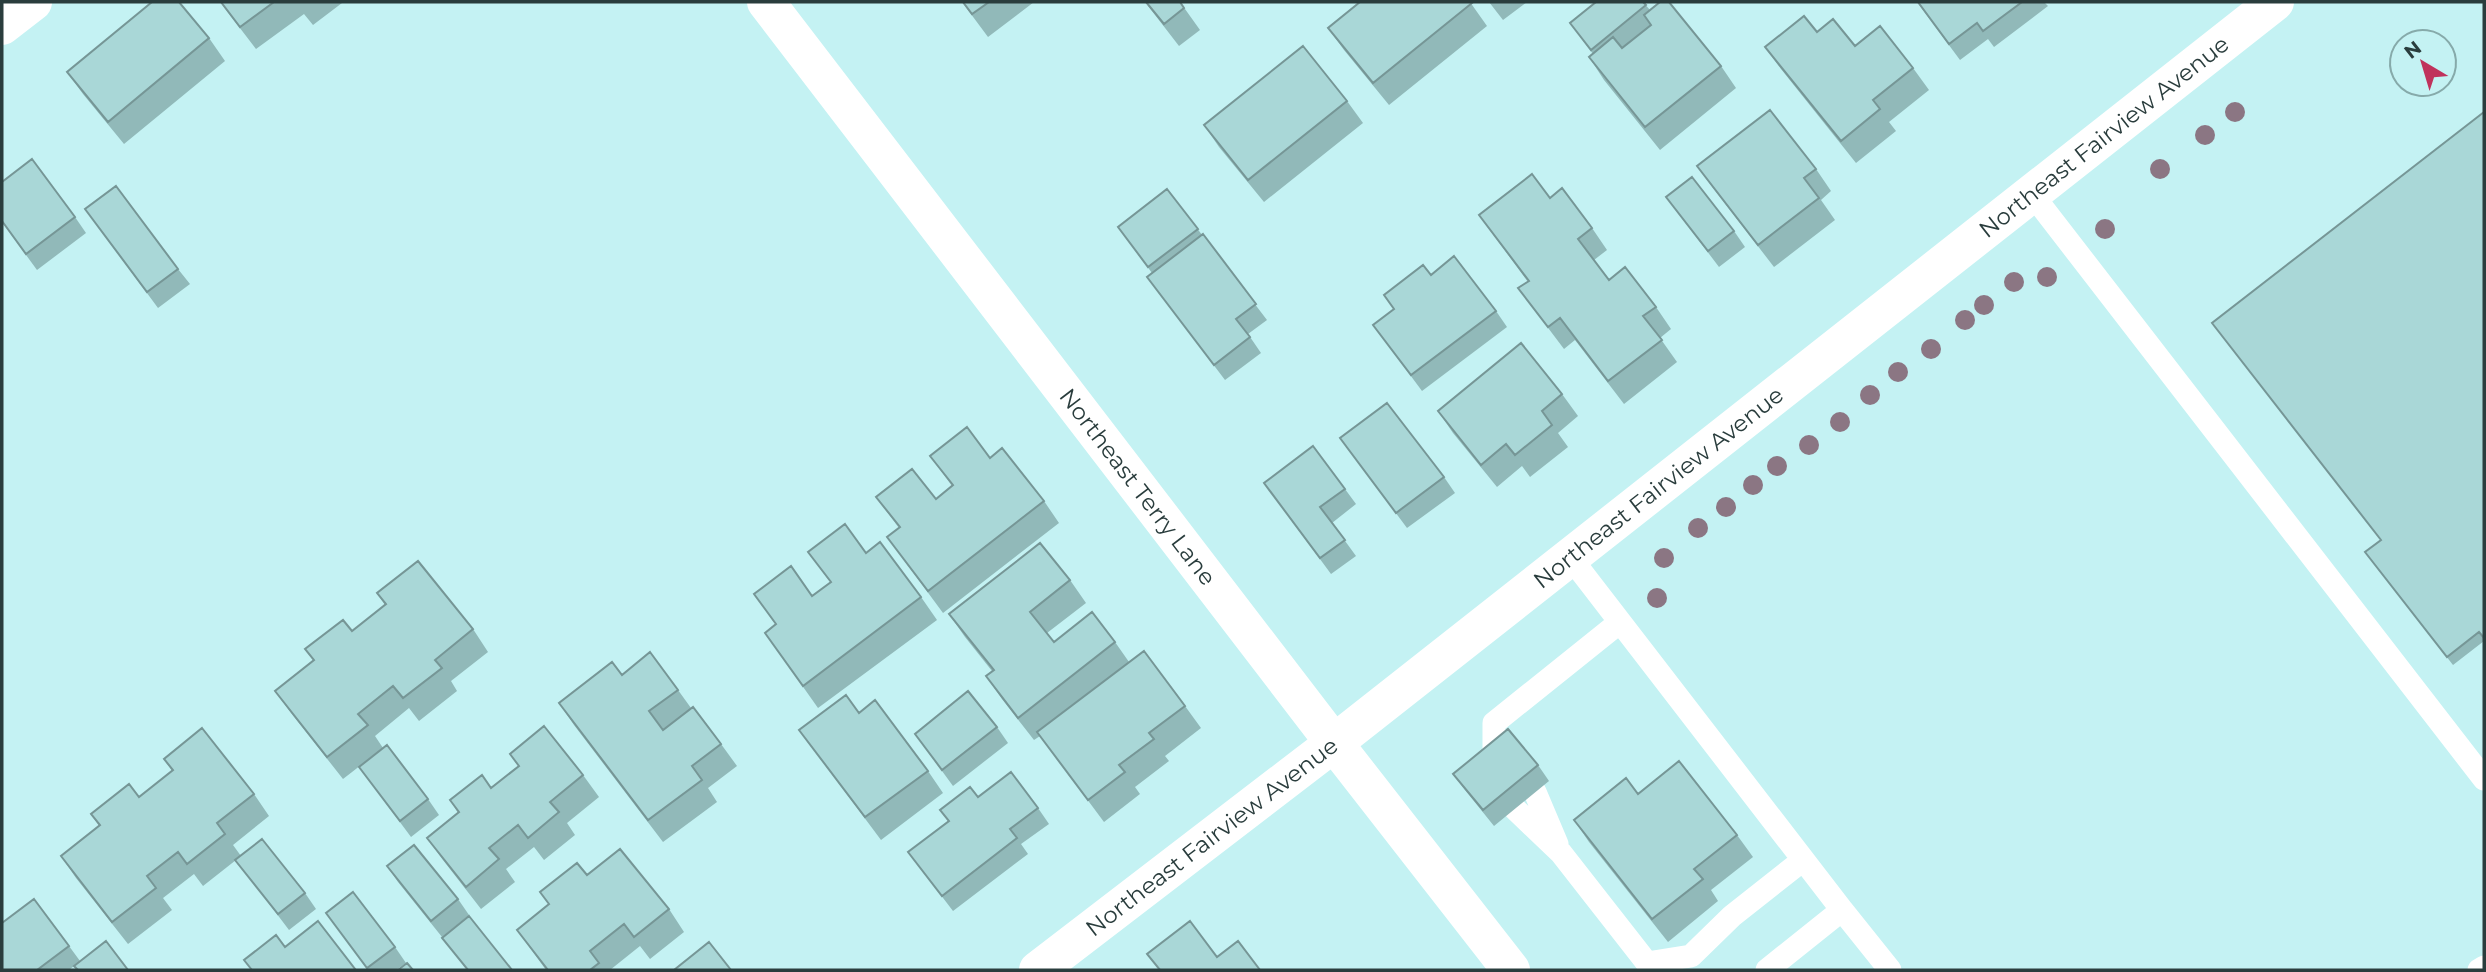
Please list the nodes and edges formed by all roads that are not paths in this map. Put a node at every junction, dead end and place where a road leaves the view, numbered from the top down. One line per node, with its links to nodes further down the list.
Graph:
1 (33, 2): 4 (street)
2 (766, 2): 8 (street, Northeast Terry Lane)
3 (2275, 2): 5 (street, Northeast Fairview Avenue)
4 (2, 26)
5 (2032, 194): 6 (street, Northeast Fairview Avenue); 10 (lane)
6 (1570, 557): 7 (lane); 8 (street, Northeast Fairview Avenue)
7 (1620, 622): 9 (lane); 14 (lane)
8 (1334, 743): 18 (street, Northeast Fairview Avenue); 19 (street, Northeast Terry Lane)
9 (1499, 762)
10 (2484, 779)
11 (1535, 792): 13 (lane)
12 (1515, 809): 13 (lane)
13 (1561, 853): 14 (lane)
14 (1803, 860): 15 (lane)
15 (1842, 910): 17 (lane); 20 (lane)
16 (2484, 967): 21 (lane)
17 (1887, 969)
18 (1038, 970)
19 (1511, 970)
20 (1767, 970)
21 (2479, 970)

